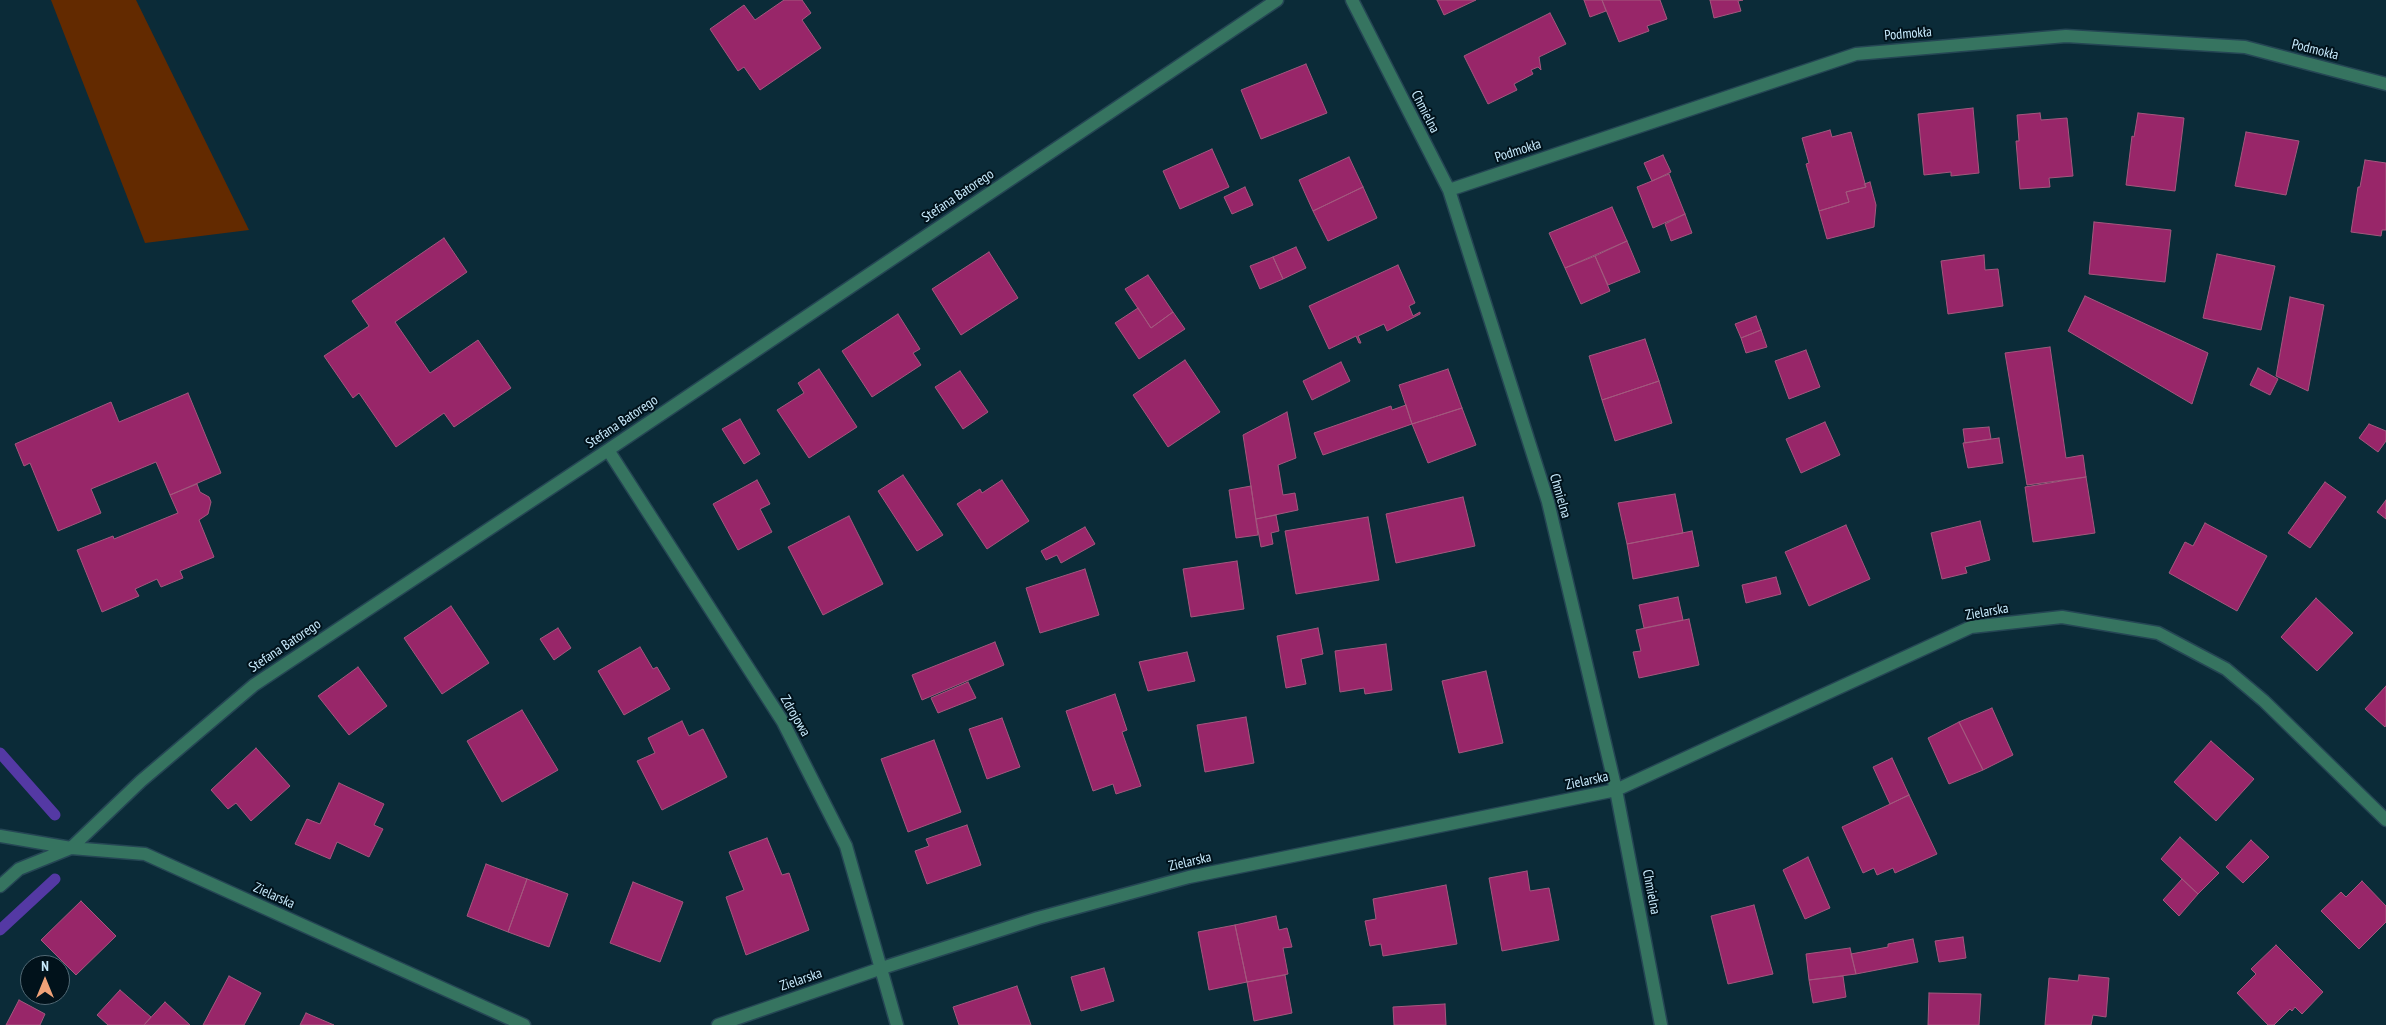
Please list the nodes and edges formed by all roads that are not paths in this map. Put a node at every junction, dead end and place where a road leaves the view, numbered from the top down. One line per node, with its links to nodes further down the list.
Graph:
1 (1277, 0): 5 (street, Stefana Batorego)
2 (1352, 0): 4 (street, Chmielna)
3 (2386, 84): 4 (street, Podmokła)
4 (1449, 190): 6 (street, Chmielna)
5 (608, 450): 9 (street, Stefana Batorego); 11 (street, Zdrojowa)
6 (1616, 790): 7 (street, Zielarska); 11 (street, Zielarska); 15 (street, Chmielna)
7 (2386, 820)
8 (0, 836): 9 (street, Zielarska)
9 (72, 848): 10 (street, Stefana Batorego); 12 (street, Zielarska)
10 (0, 886)
11 (882, 968): 13 (street, Zielarska); 14 (street, Zdrojowa)
12 (524, 1025)
13 (718, 1025)
14 (898, 1025)
15 (1661, 1025)

